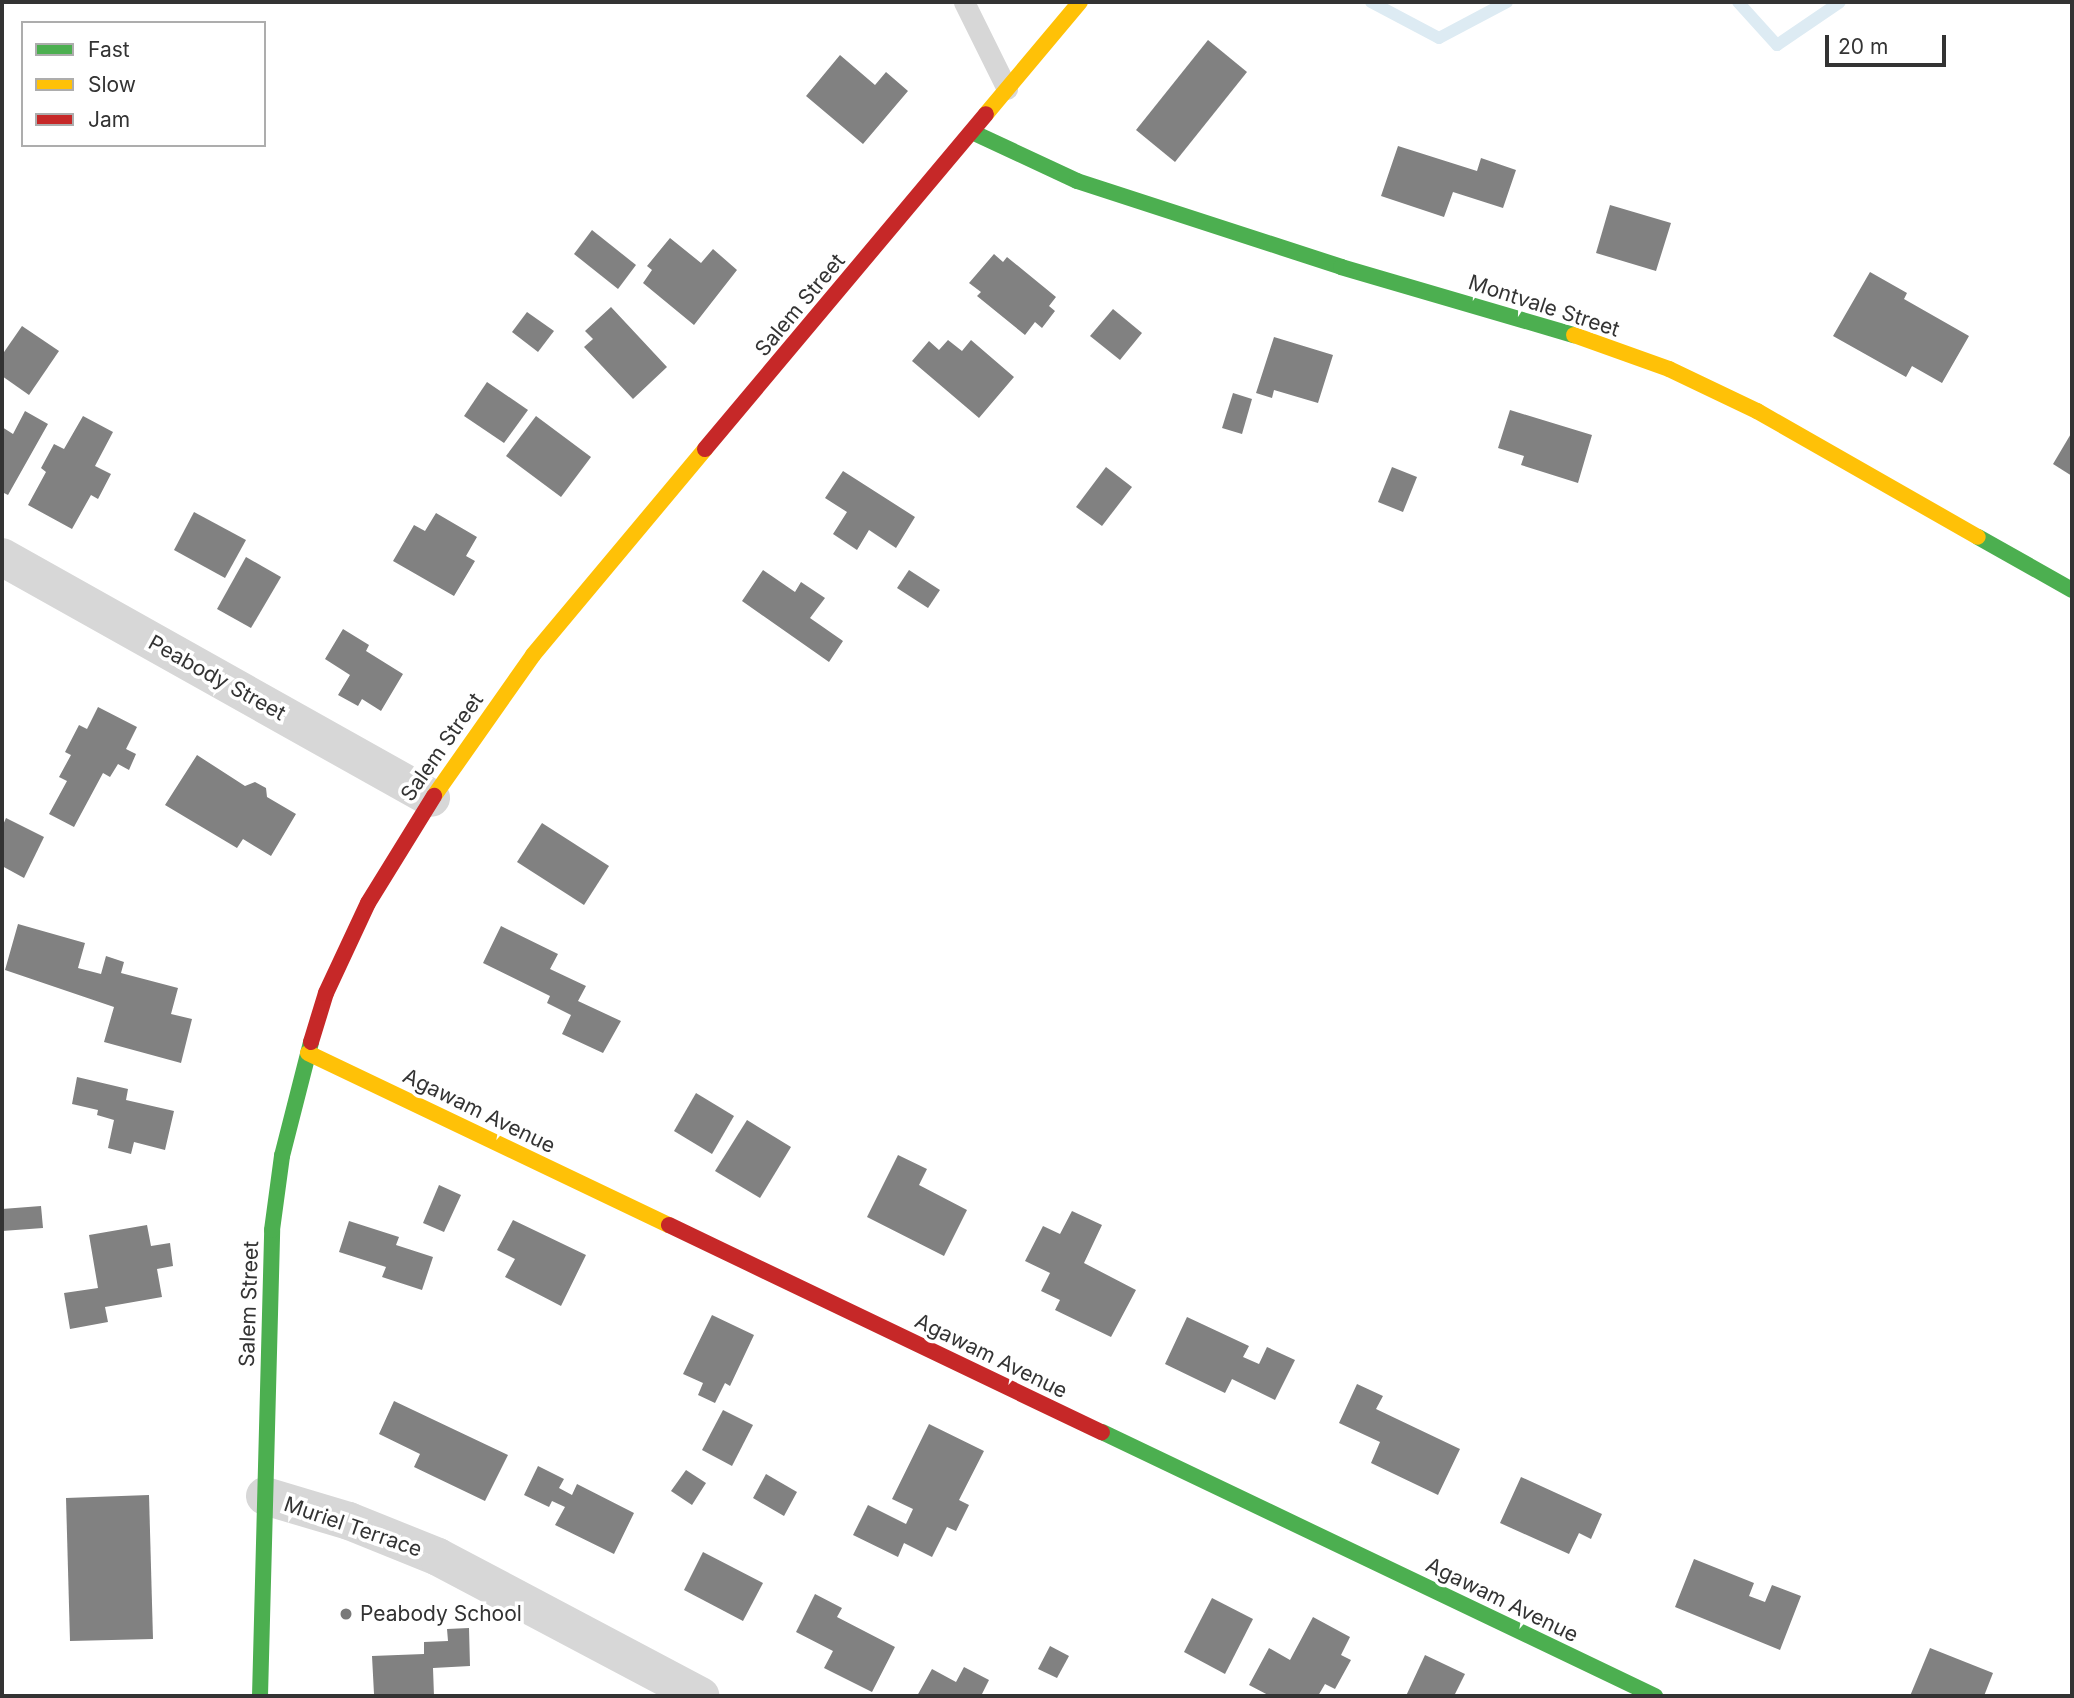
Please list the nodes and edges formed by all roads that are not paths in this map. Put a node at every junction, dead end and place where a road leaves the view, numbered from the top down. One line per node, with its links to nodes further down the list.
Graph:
1 (964, 2): 3 (lane)
2 (1080, 2): 3 (street, Salem Street)
3 (1007, 89): 4 (street, Salem Street)
4 (972, 132): 6 (street, Montvale Street); 7 (street, Salem Street)
5 (2, 558): 7 (street, Peabody Street)
6 (2072, 590)
7 (431, 798): 8 (street, Salem Street)
8 (308, 1053): 9 (street, Salem Street); 12 (street, Agawam Avenue)
9 (265, 1496): 10 (street, Salem Street); 11 (street, Muriel Terrace)
10 (260, 1696)
11 (701, 1696)
12 (1656, 1696)

